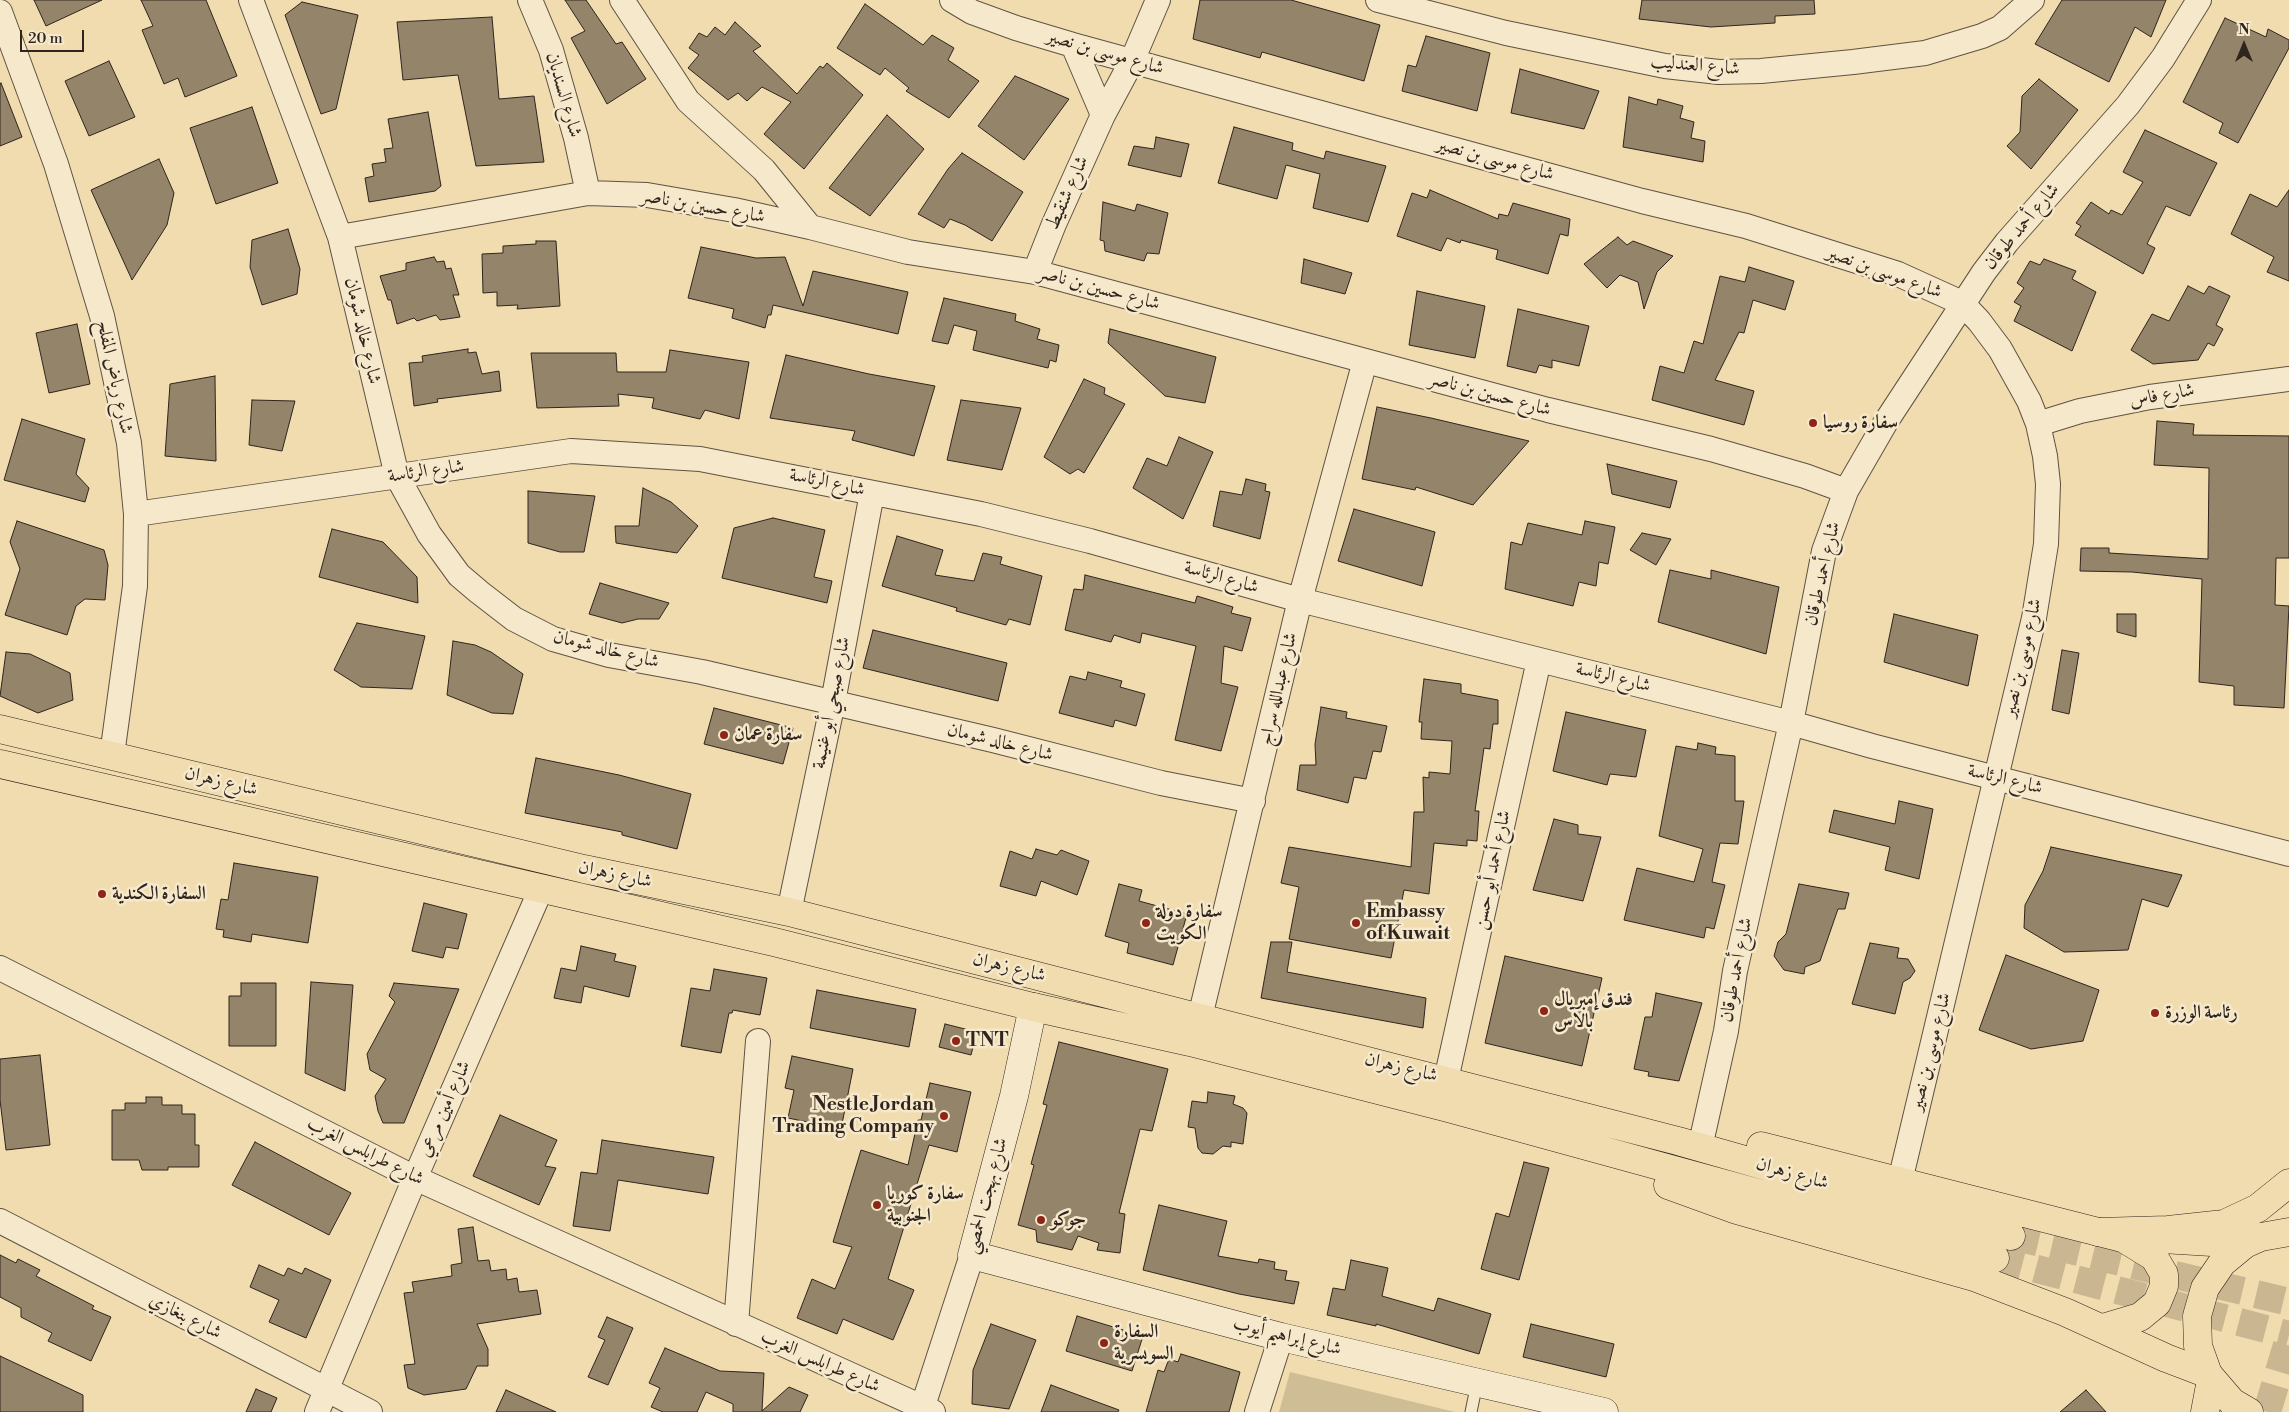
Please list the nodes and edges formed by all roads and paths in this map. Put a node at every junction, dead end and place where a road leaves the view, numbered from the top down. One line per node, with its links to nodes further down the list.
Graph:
1 (251, 0): 15 (street, شارع خالد شومان)
2 (530, 0): 13 (street, شارع السنديان)
3 (622, 0): 14 (street)
4 (952, 0): 10 (street, شارع موسى بن نصير)
5 (1158, 0): 11 (street, شارع شنقيط)
6 (1378, 0): 7 (street, شارع العندليب)
7 (2032, 0)
8 (2199, 0): 17 (street, شارع أحمد طوقان)
9 (0, 12): 24 (street, شارع رياض المفلح)
10 (1073, 44): 11 (street, شارع موسى بن نصير); 12 (street)
11 (1132, 61): 12 (street, شارع شنقيط); 17 (street, شارع موسى بن نصير)
12 (1102, 115): 16 (street, شارع شنقيط)
13 (588, 193): 14 (street, شارع حسين بن ناصر); 15 (street, شارع حسين بن ناصر)
14 (810, 227): 16 (street, شارع حسين بن ناصر)
15 (340, 237): 21 (street, شارع خالد شومان)
16 (1035, 272): 18 (street, شارع حسين بن ناصر)
17 (1962, 304): 20 (street, شارع موسى بن نصير); 22 (street, شارع أحمد طوقان)
18 (1365, 361): 22 (street, شارع حسين بن ناصر); 25 (street, شارع عبدالله سراج)
19 (2287, 375): 20 (street, شارع فاس)
20 (2038, 424): 32 (street, شارع موسى بن نصير)
21 (397, 476): 23 (street, شارع الرئاسة); 24 (street, شارع الرئاسة); 27 (street, شارع خالد شومان)
22 (1846, 491): 28 (street, شارع أحمد طوقان)
23 (872, 493): 25 (street, شارع الرئاسة); 27 (street, شارع صبحي أبو غنيمة)
24 (136, 514): 30 (street, شارع رياض المفلح)
25 (1300, 600): 26 (street, شارع الرئاسة); 33 (street, شارع عبدالله سراج)
26 (1539, 660): 28 (street, شارع الرئاسة); 41 (street, شارع أحمد أبو حسن)
27 (833, 702): 33 (street, شارع خالد شومان); 36 (street, شارع صبحي أبو غنيمة)
28 (1791, 723): 32 (street, شارع الرئاسة); 42 (street, شارع أحمد طوقان)
29 (0, 729): 30 (main road, شارع زهران)
30 (112, 755): 36 (main road, شارع زهران)
31 (0, 764): 35 (main road, شارع زهران)
32 (1996, 778): 34 (street, شارع الرئاسة); 45 (street, شارع موسى بن نصير)
33 (1253, 801): 39 (street, شارع عبدالله سراج)
34 (2289, 854)
35 (541, 889): 38 (main road, شارع زهران); 44 (street, شارع أمين مرعي)
36 (789, 912): 39 (main road, شارع زهران)
37 (0, 968): 44 (street, شارع طرابلس الغرب)
38 (1034, 1007): 43 (main road, شارع زهران); 53 (street, شارع بهجت الحمصي)
39 (1200, 1017): 41 (main road, شارع زهران)
40 (758, 1041): 55 (street, شارع طرابلس الغرب)
41 (1446, 1080): 42 (main road, شارع زهران)
42 (1691, 1137): 45 (main road); 51 (main road, شارع زهران)
43 (1638, 1160): 54 (main road, شارع زهران); 56 (main road)
44 (415, 1178): 55 (street, شارع طرابلس الغرب); 60 (street, شارع أمين مرعي)
45 (1900, 1181): 50 (main road)
46 (2289, 1183): 50 (main road)
47 (2289, 1203): 52 (main road)
48 (0, 1221): 60 (street, شارع بنغازي)
49 (2289, 1232): 52 (main road)
50 (2110, 1235): 52 (main road); 56 (main road)
51 (2011, 1236)
52 (2253, 1241): 58 (main road)
53 (972, 1255): 57 (street, شارع إبراهيم أيوب); 61 (street, شارع بهجت الحمصي)
54 (1995, 1258)
55 (736, 1324): 61 (street, شارع طرابلس الغرب)
56 (2103, 1328): 58 (main road)
57 (1281, 1337): 59 (street, شارع إبراهيم أيوب); 64 (street)
58 (2210, 1377): 67 (main road); 68 (main road)
59 (1478, 1381): 65 (lane); 66 (street, شارع إبراهيم أيوب)
60 (326, 1390): 62 (street, شارع أمين مرعي); 63 (street, شارع بنغازي)
61 (926, 1411)
62 (317, 1412)
63 (370, 1412)
64 (1257, 1412)
65 (1471, 1412)
66 (1604, 1412)
67 (2204, 1412)
68 (2249, 1412)

